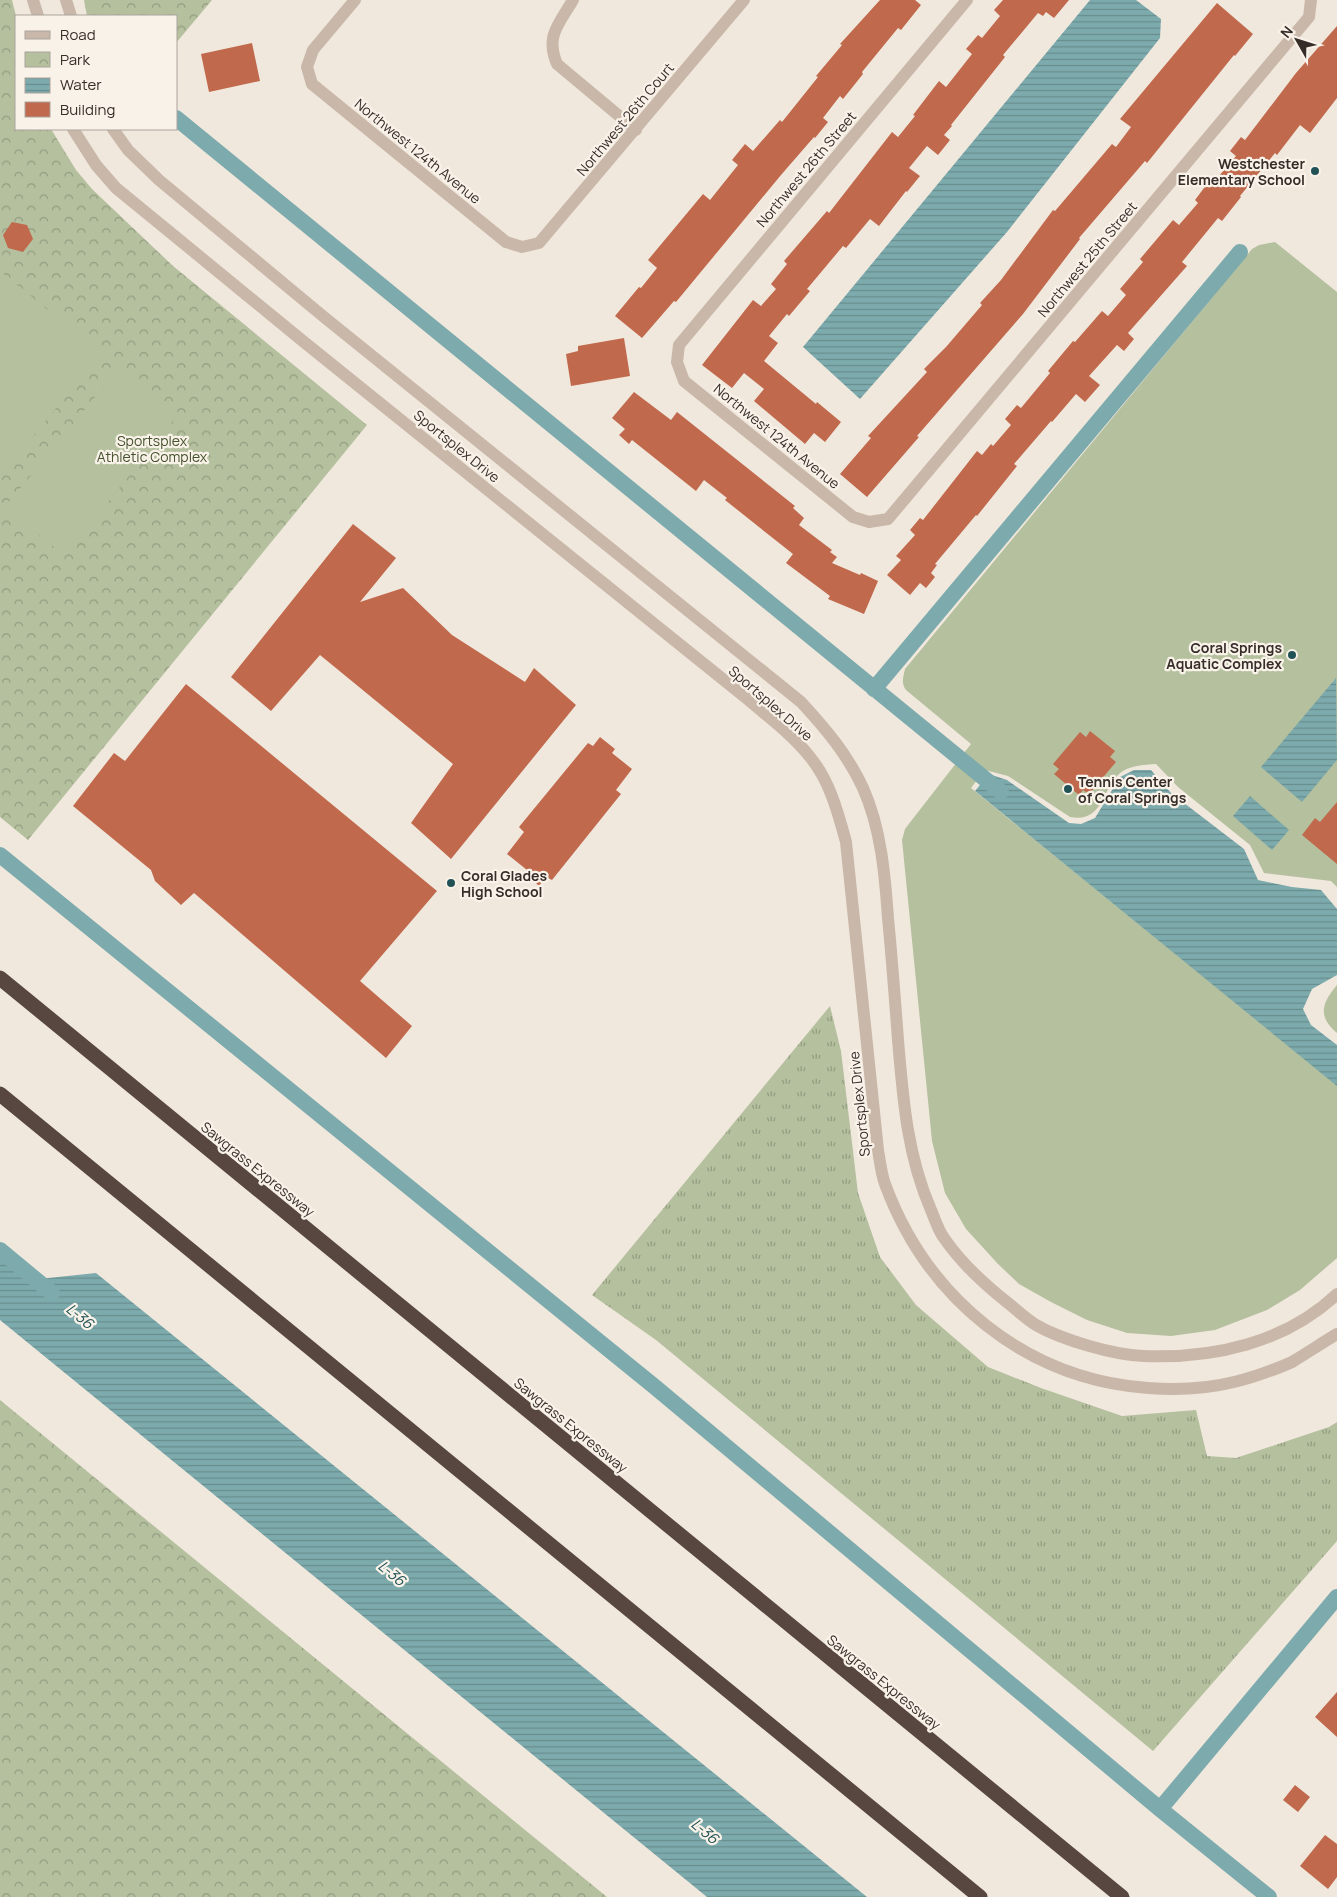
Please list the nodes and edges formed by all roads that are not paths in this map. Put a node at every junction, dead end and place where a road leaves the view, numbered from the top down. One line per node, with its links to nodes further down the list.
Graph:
1 (33, 0): 8 (street)
2 (66, 0): 9 (street)
3 (355, 0): 13 (street, Northwest 124th Avenue)
4 (573, 0): 12 (street)
5 (744, 0): 12 (street, Northwest 26th Court)
6 (967, 0): 14 (street, Northwest 26th Street)
7 (1311, 0): 15 (street, Northwest 25th Street)
8 (38, 15)
9 (71, 15)
10 (74, 130): 19 (street, Sportsplex Drive)
11 (114, 130): 18 (street, Sportsplex Drive)
12 (636, 130): 13 (street, Northwest 26th Court)
13 (522, 247)
14 (677, 362): 15 (street, Northwest 124th Avenue)
15 (869, 522)
16 (0, 978): 21 (highway, Sawgrass Expressway)
17 (0, 1094): 20 (highway)
18 (1337, 1294)
19 (1337, 1334)
20 (980, 1897)
21 (1122, 1897)

